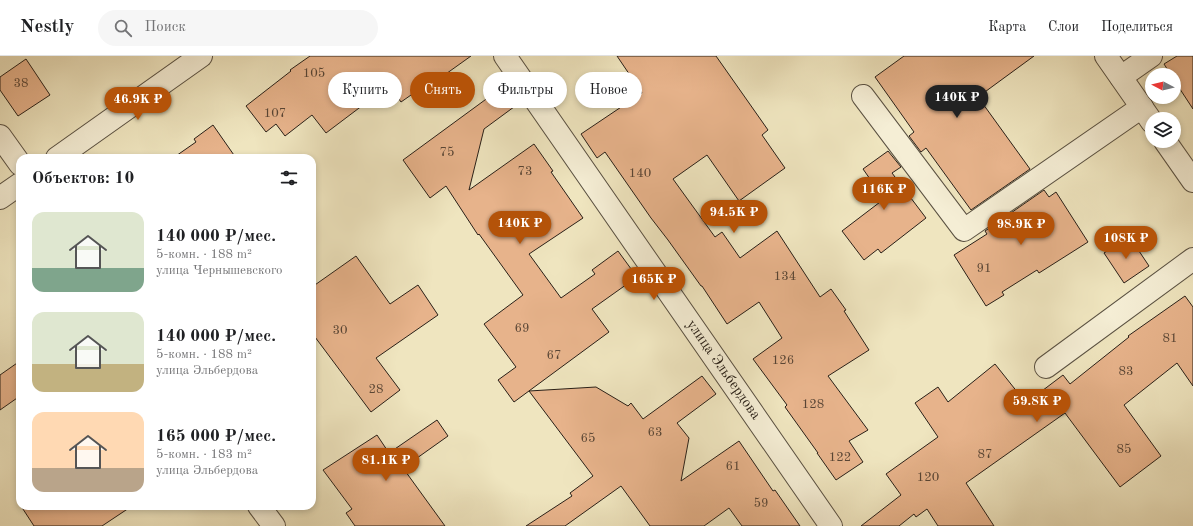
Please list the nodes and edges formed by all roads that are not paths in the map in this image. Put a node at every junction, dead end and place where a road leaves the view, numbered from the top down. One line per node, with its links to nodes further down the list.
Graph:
1 (201, 56): 11 (street)
2 (505, 56): 20 (street, улица Эльбердова)
3 (1106, 56): 5 (street)
4 (1151, 56): 5 (street)
5 (1121, 77): 7 (street)
6 (863, 96): 8 (street)
7 (1145, 112)
8 (1145, 116)
9 (0, 136): 12 (street)
10 (1170, 148): 13 (street)
11 (62, 154)
12 (16, 158)
13 (1193, 181)
14 (16, 187): 15 (street)
15 (0, 198)
16 (1193, 260): 17 (street)
17 (1046, 367)
18 (263, 510): 19 (street)
19 (274, 526)
20 (831, 526)

